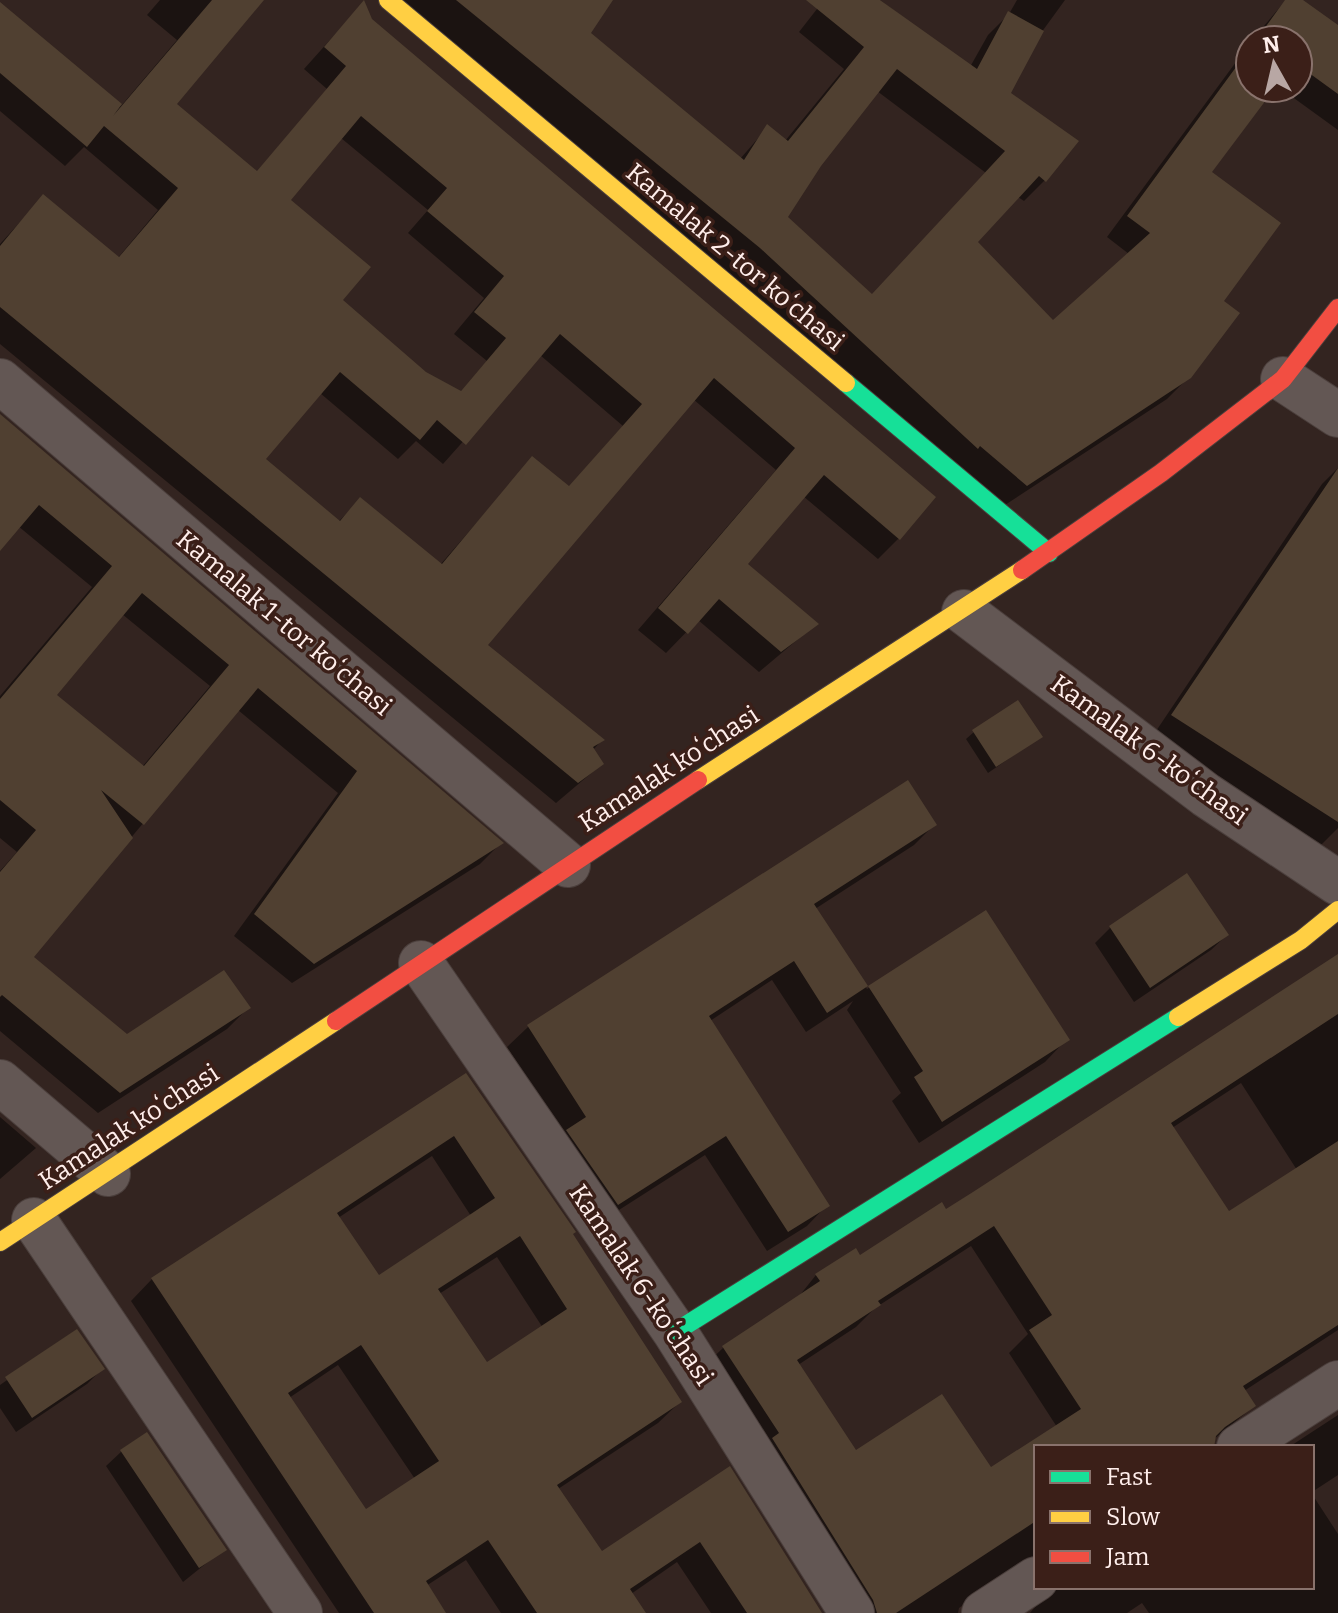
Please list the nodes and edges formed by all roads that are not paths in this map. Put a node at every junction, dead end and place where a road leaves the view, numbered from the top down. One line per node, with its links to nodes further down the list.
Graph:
1 (388, 0): 6 (street, Kamalak 2-tor koʻchasi)
2 (1338, 308): 3 (street, Kamalak koʻchasi)
3 (1283, 379): 5 (street); 6 (street, Kamalak koʻchasi)
4 (0, 381): 8 (street, Kamalak 1-tor koʻchasi)
5 (1338, 415)
6 (1049, 553): 7 (street, Kamalak koʻchasi)
7 (964, 612): 8 (street, Kamalak koʻchasi); 9 (street, Kamalak 6-koʻchasi)
8 (568, 865): 11 (street, Kamalak koʻchasi)
9 (1338, 883)
10 (1338, 910): 15 (street)
11 (421, 963): 13 (street, Kamalak koʻchasi); 15 (street, Kamalak 6-koʻchasi)
12 (0, 1082): 13 (street)
13 (108, 1174): 14 (street, Kamalak koʻchasi)
14 (17, 1231): 19 (street)
15 (675, 1332): 20 (street, Kamalak 6-koʻchasi)
16 (1338, 1383): 17 (street)
17 (1242, 1445)
18 (1034, 1580): 21 (street)
19 (300, 1613)
20 (852, 1613)
21 (984, 1613)

